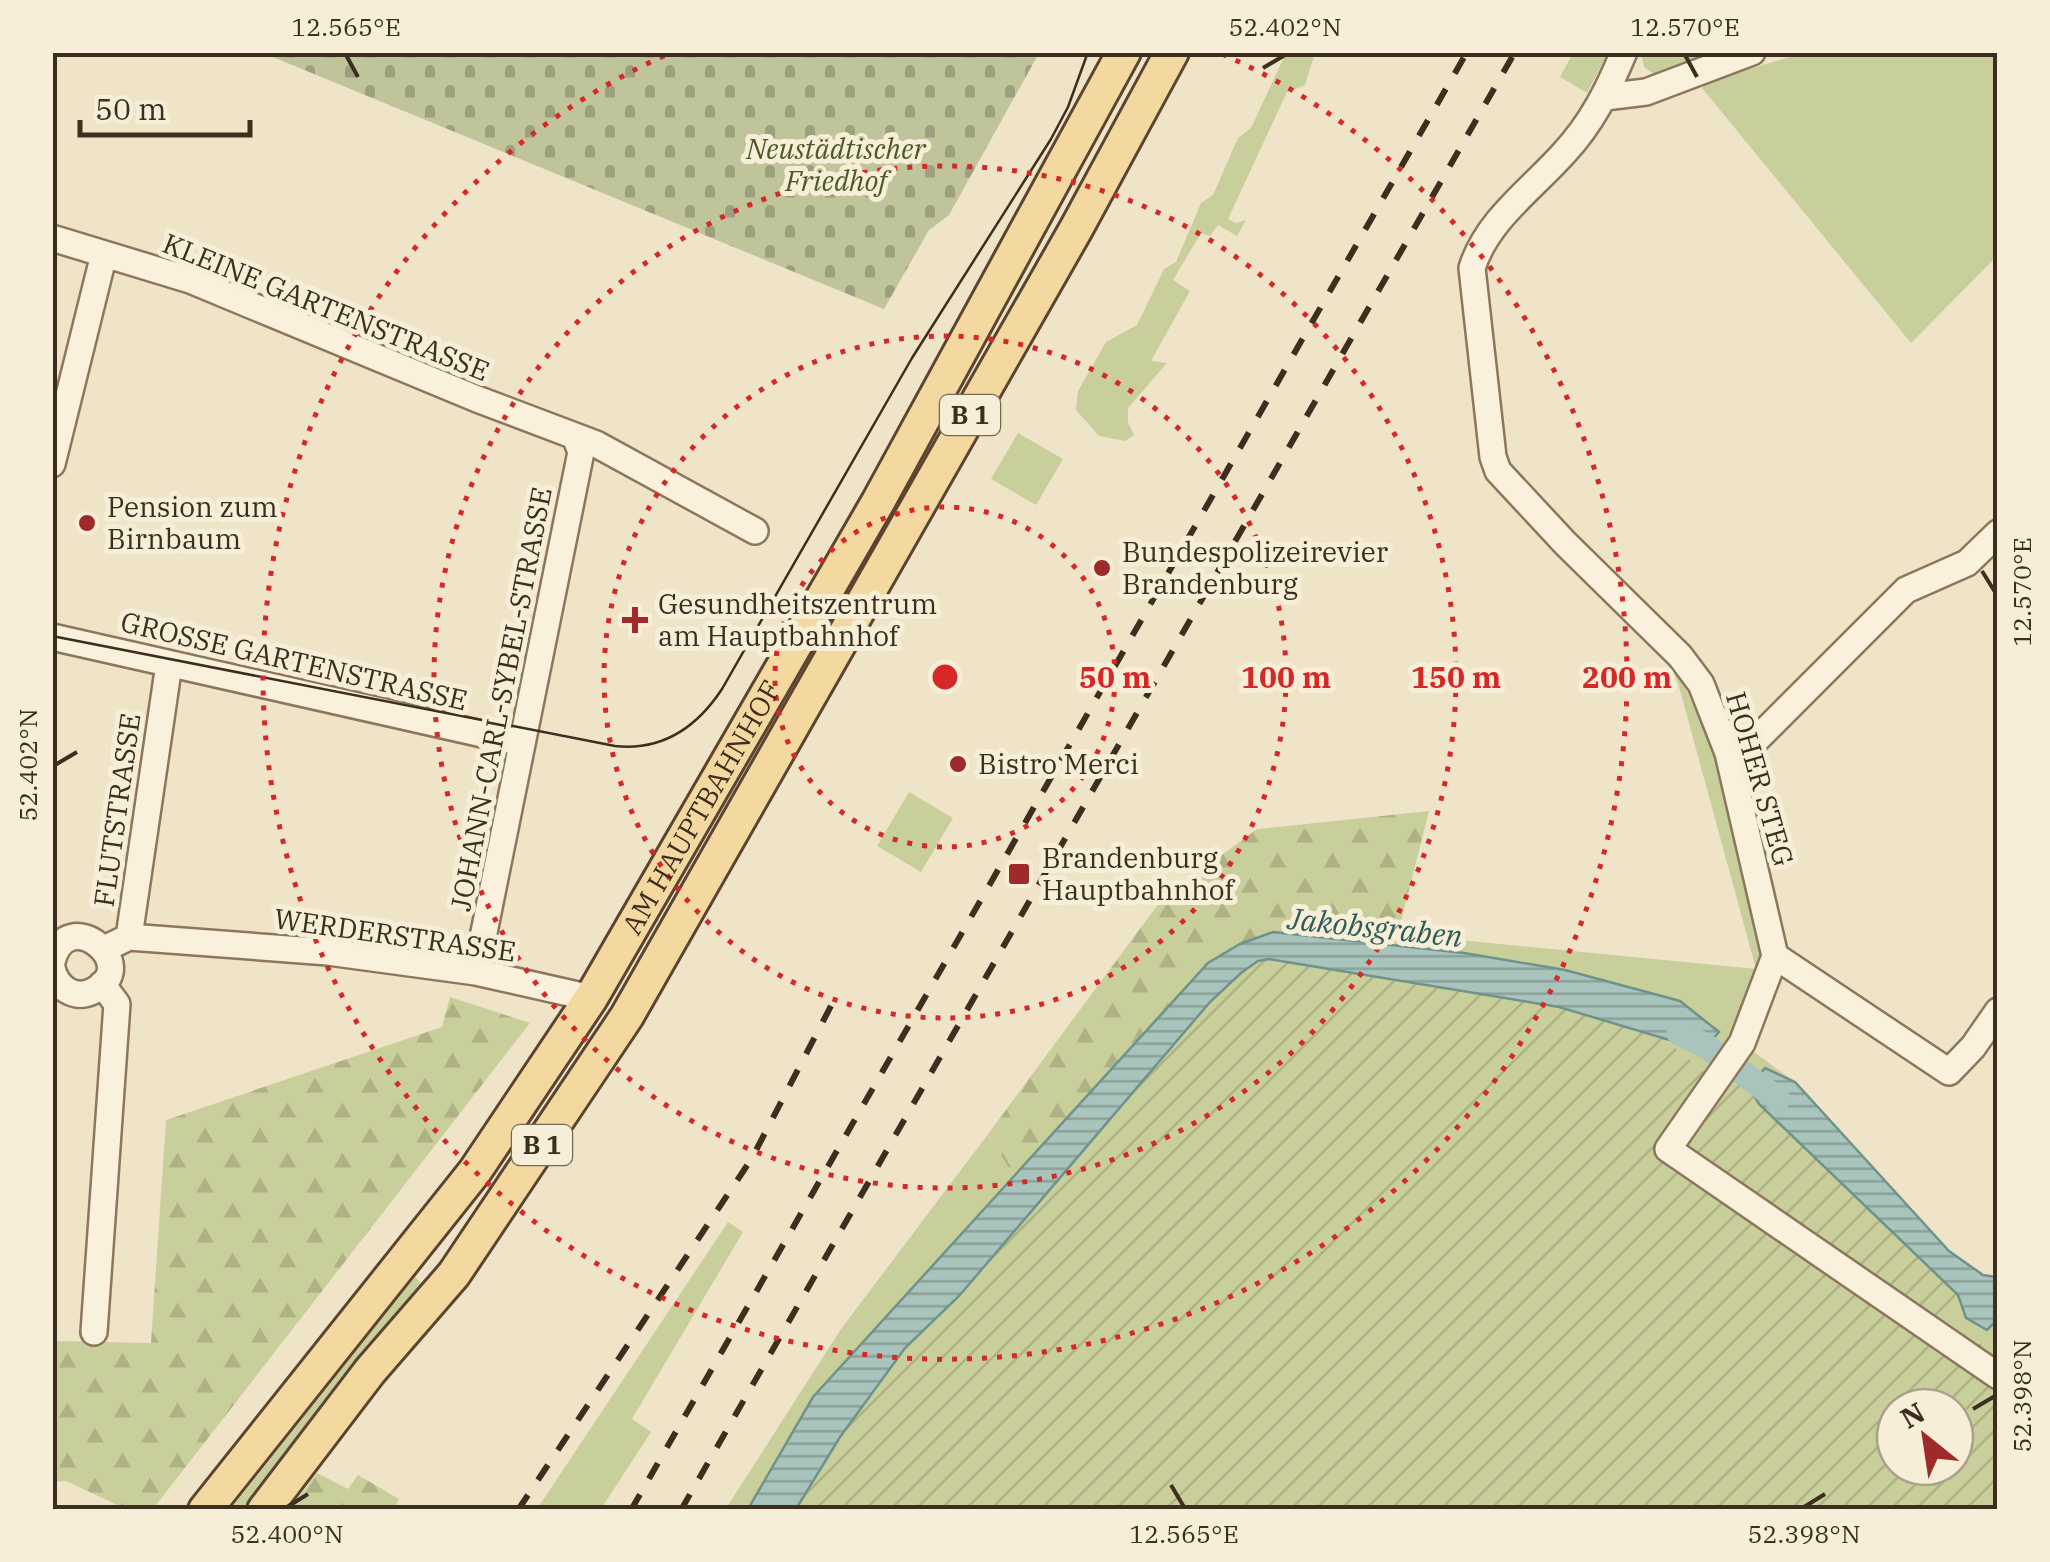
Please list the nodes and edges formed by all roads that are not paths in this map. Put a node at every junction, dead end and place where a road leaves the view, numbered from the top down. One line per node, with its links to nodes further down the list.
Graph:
1 (1124, 52): 22 (main road, AM HAUPTBAHNHOF / B 1)
2 (1172, 52): 24 (main road, AM HAUPTBAHNHOF / B 1)
3 (1624, 52): 5 (street, HOHER STEG)
4 (1752, 52): 5 (street)
5 (1605, 97): 15 (street, HOHER STEG)
6 (52, 238): 7 (street, KLEINE GARTENSTRASSE)
7 (104, 254): 8 (street, KLEINE GARTENSTRASSE); 9 (street)
8 (576, 438): 10 (street, KLEINE GARTENSTRASSE); 14 (street, JOHANN-CARL-SYBEL-STRASSE)
9 (52, 464)
10 (755, 530)
11 (1998, 532): 15 (street)
12 (52, 637): 13 (street, GROSSE GARTENSTRASSE)
13 (169, 664): 14 (street, GROSSE GARTENSTRASSE); 16 (street, FLUTSTRASSE)
14 (522, 743): 20 (street, JOHANN-CARL-SYBEL-STRASSE)
15 (1728, 753): 18 (street, HOHER STEG)
16 (129, 937): 17 (street, FLUTSTRASSE); 20 (street, WERDERSTRASSE)
17 (104, 949): 19 (street); 21 (street)
18 (1775, 956): 23 (street); 28 (street)
19 (55, 971): 21 (street)
20 (476, 972): 22 (street, WERDERSTRASSE)
21 (102, 984): 27 (street)
22 (591, 998): 24 (main road); 25 (main road, AM HAUPTBAHNHOF / B 1)
23 (1998, 1011)
24 (627, 1016): 26 (main road, AM HAUPTBAHNHOF / B 1)
25 (416, 1244): 26 (main road); 29 (main road, AM HAUPTBAHNHOF / B 1)
26 (454, 1274): 30 (main road, AM HAUPTBAHNHOF / B 1)
27 (94, 1332)
28 (1998, 1376)
29 (204, 1510)
30 (264, 1510)

